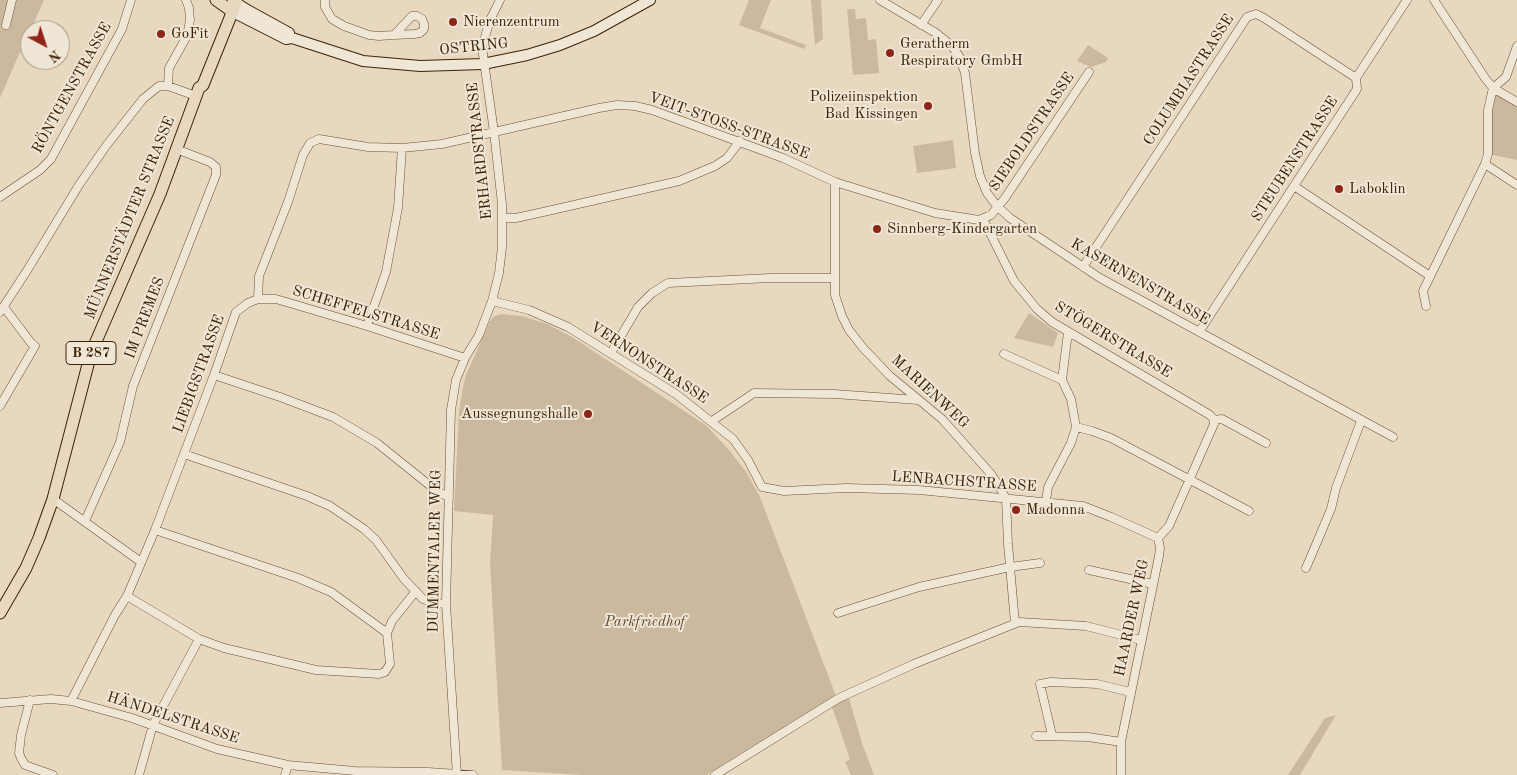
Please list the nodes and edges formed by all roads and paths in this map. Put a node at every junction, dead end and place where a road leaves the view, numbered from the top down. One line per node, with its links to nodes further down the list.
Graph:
1 (12, 0): 14 (street)
2 (131, 0): 32 (street, RÖNTGENSTRASSE)
3 (186, 0): 20 (street)
4 (216, 0): 12 (main road, OSTRING)
5 (325, 0): 15 (street)
6 (500, 0): 17 (street, ERHARDSTRASSE)
7 (650, 0): 17 (main road, OSTRING)
8 (880, 0): 13 (street, KASERNENSTRASSE)
9 (938, 0): 13 (street)
10 (1407, 0): 19 (street, STEUBENSTRASSE)
11 (1434, 0): 21 (street)
12 (232, 4): 17 (main road, OSTRING); 22 (main road, MÜNNERSTÄDTER STRASSE / B 287)
13 (921, 24): 33 (street, KASERNENSTRASSE)
14 (6, 25)
15 (394, 35)
16 (1517, 46): 21 (street)
17 (483, 64): 24 (street, ERHARDSTRASSE)
18 (1089, 72): 33 (street, SIEBOLDSTRASSE)
19 (1356, 78): 31 (street, STEUBENSTRASSE); 36 (street, COLUMBIASTRASSE)
20 (168, 86): 22 (street); 42 (street)
21 (1493, 88): 23 (street); 28 (street)
22 (198, 92): 27 (main road, MÜNNERSTÄDTER STRASSE / B 287)
23 (1517, 102)
24 (494, 132): 25 (street, VEIT-STOSS-STRASSE); 26 (street, VEIT-STOSS-STRASSE); 34 (street, ERHARDSTRASSE)
25 (740, 141): 29 (street, VEIT-STOSS-STRASSE); 34 (street)
26 (402, 148): 39 (street, VEIT-STOSS-STRASSE); 43 (street)
27 (176, 149): 64 (main road, MÜNNERSTÄDTER STRASSE / B 287); 67 (street, IM PREMES)
28 (1485, 164): 30 (street); 37 (street)
29 (835, 182): 35 (street); 38 (street)
30 (1517, 185)
31 (1294, 186): 37 (street); 45 (street, STEUBENSTRASSE)
32 (0, 197)
33 (997, 206): 35 (street); 36 (street, KASERNENSTRASSE)
34 (502, 218): 40 (street, ERHARDSTRASSE)
35 (983, 219): 44 (street, STÖGERSTRASSE)
36 (1083, 268): 45 (street, KASERNENSTRASSE)
37 (1430, 276): 41 (street)
38 (835, 278): 46 (street); 51 (street, MARIENWEG)
39 (258, 299): 43 (street, SCHEFFELSTRASSE); 49 (street, LIEBIGSTRASSE)
40 (492, 301): 46 (street, VERNONSTRASSE); 48 (street, ERHARDSTRASSE)
41 (1426, 306)
42 (2, 309): 52 (street)
43 (367, 326): 48 (street, SCHEFFELSTRASSE)
44 (1068, 332): 50 (street); 53 (street, STÖGERSTRASSE)
45 (1198, 332): 55 (street, KASERNENSTRASSE)
46 (611, 353): 54 (street, VERNONSTRASSE)
47 (1004, 354): 50 (street)
48 (465, 358): 62 (street, DUMMENTALER WEG)
49 (214, 375): 59 (street, LIEBIGSTRASSE); 62 (street)
50 (1062, 380): 56 (street)
51 (919, 400): 54 (street); 63 (street, MARIENWEG)
52 (0, 406)
53 (1214, 420): 58 (street, STÖGERSTRASSE); 60 (street)
54 (712, 421): 61 (street, VERNONSTRASSE)
55 (1361, 421): 57 (street, KASERNENSTRASSE); 73 (street)
56 (1076, 427): 60 (street); 65 (street)
57 (1393, 437)
58 (1266, 443)
59 (184, 454): 68 (street, LIEBIGSTRASSE); 76 (street)
60 (1189, 478): 66 (street); 69 (street)
61 (762, 487): 63 (street, LENBACHSTRASSE)
62 (450, 497): 78 (street, DUMMENTALER WEG)
63 (1006, 498): 65 (street, LENBACHSTRASSE); 72 (street, MARIENWEG)
64 (53, 499): 67 (street); 79 (main road, MÜNNERSTÄDTER STRASSE / B 287)
65 (1046, 502): 69 (street, LENBACHSTRASSE)
66 (1249, 511)
67 (85, 520): 70 (street)
68 (155, 530): 70 (street, LIEBIGSTRASSE); 82 (street)
69 (1158, 538): 75 (street, HAARDER WEG)
70 (141, 562): 77 (street, LIEBIGSTRASSE)
71 (1040, 563): 72 (street)
72 (1010, 567): 80 (street); 81 (street, MARIENWEG)
73 (1306, 568)
74 (1089, 570): 75 (street)
75 (1153, 584): 84 (street, HAARDER WEG)
76 (416, 591): 78 (street); 82 (street)
77 (127, 596): 83 (street); 87 (street, LIEBIGSTRASSE)
78 (446, 604): 97 (street, DUMMENTALER WEG)
79 (0, 613)
80 (838, 613)
81 (1015, 623): 84 (street); 99 (street)
82 (387, 633): 83 (street)
83 (199, 639): 89 (street)
84 (1142, 640): 85 (street, HAARDER WEG)
85 (1130, 692): 90 (street); 92 (street, HAARDER WEG)
86 (30, 700): 87 (street, HÄNDELSTRASSE); 88 (street, HÄNDELSTRASSE); 94 (street)
87 (71, 701): 89 (street, HÄNDELSTRASSE)
88 (0, 703)
89 (153, 725): 93 (street, HÄNDELSTRASSE); 95 (street)
90 (1052, 735): 91 (street); 92 (street)
91 (1036, 736)
92 (1121, 742): 100 (street, HAARDER WEG)
93 (288, 765): 96 (street); 97 (street, HÄNDELSTRASSE)
94 (52, 775)
95 (139, 775)
96 (285, 775)
97 (457, 775): 98 (street, HÄNDELSTRASSE)
98 (473, 775)
99 (714, 775)
100 (1121, 775)

